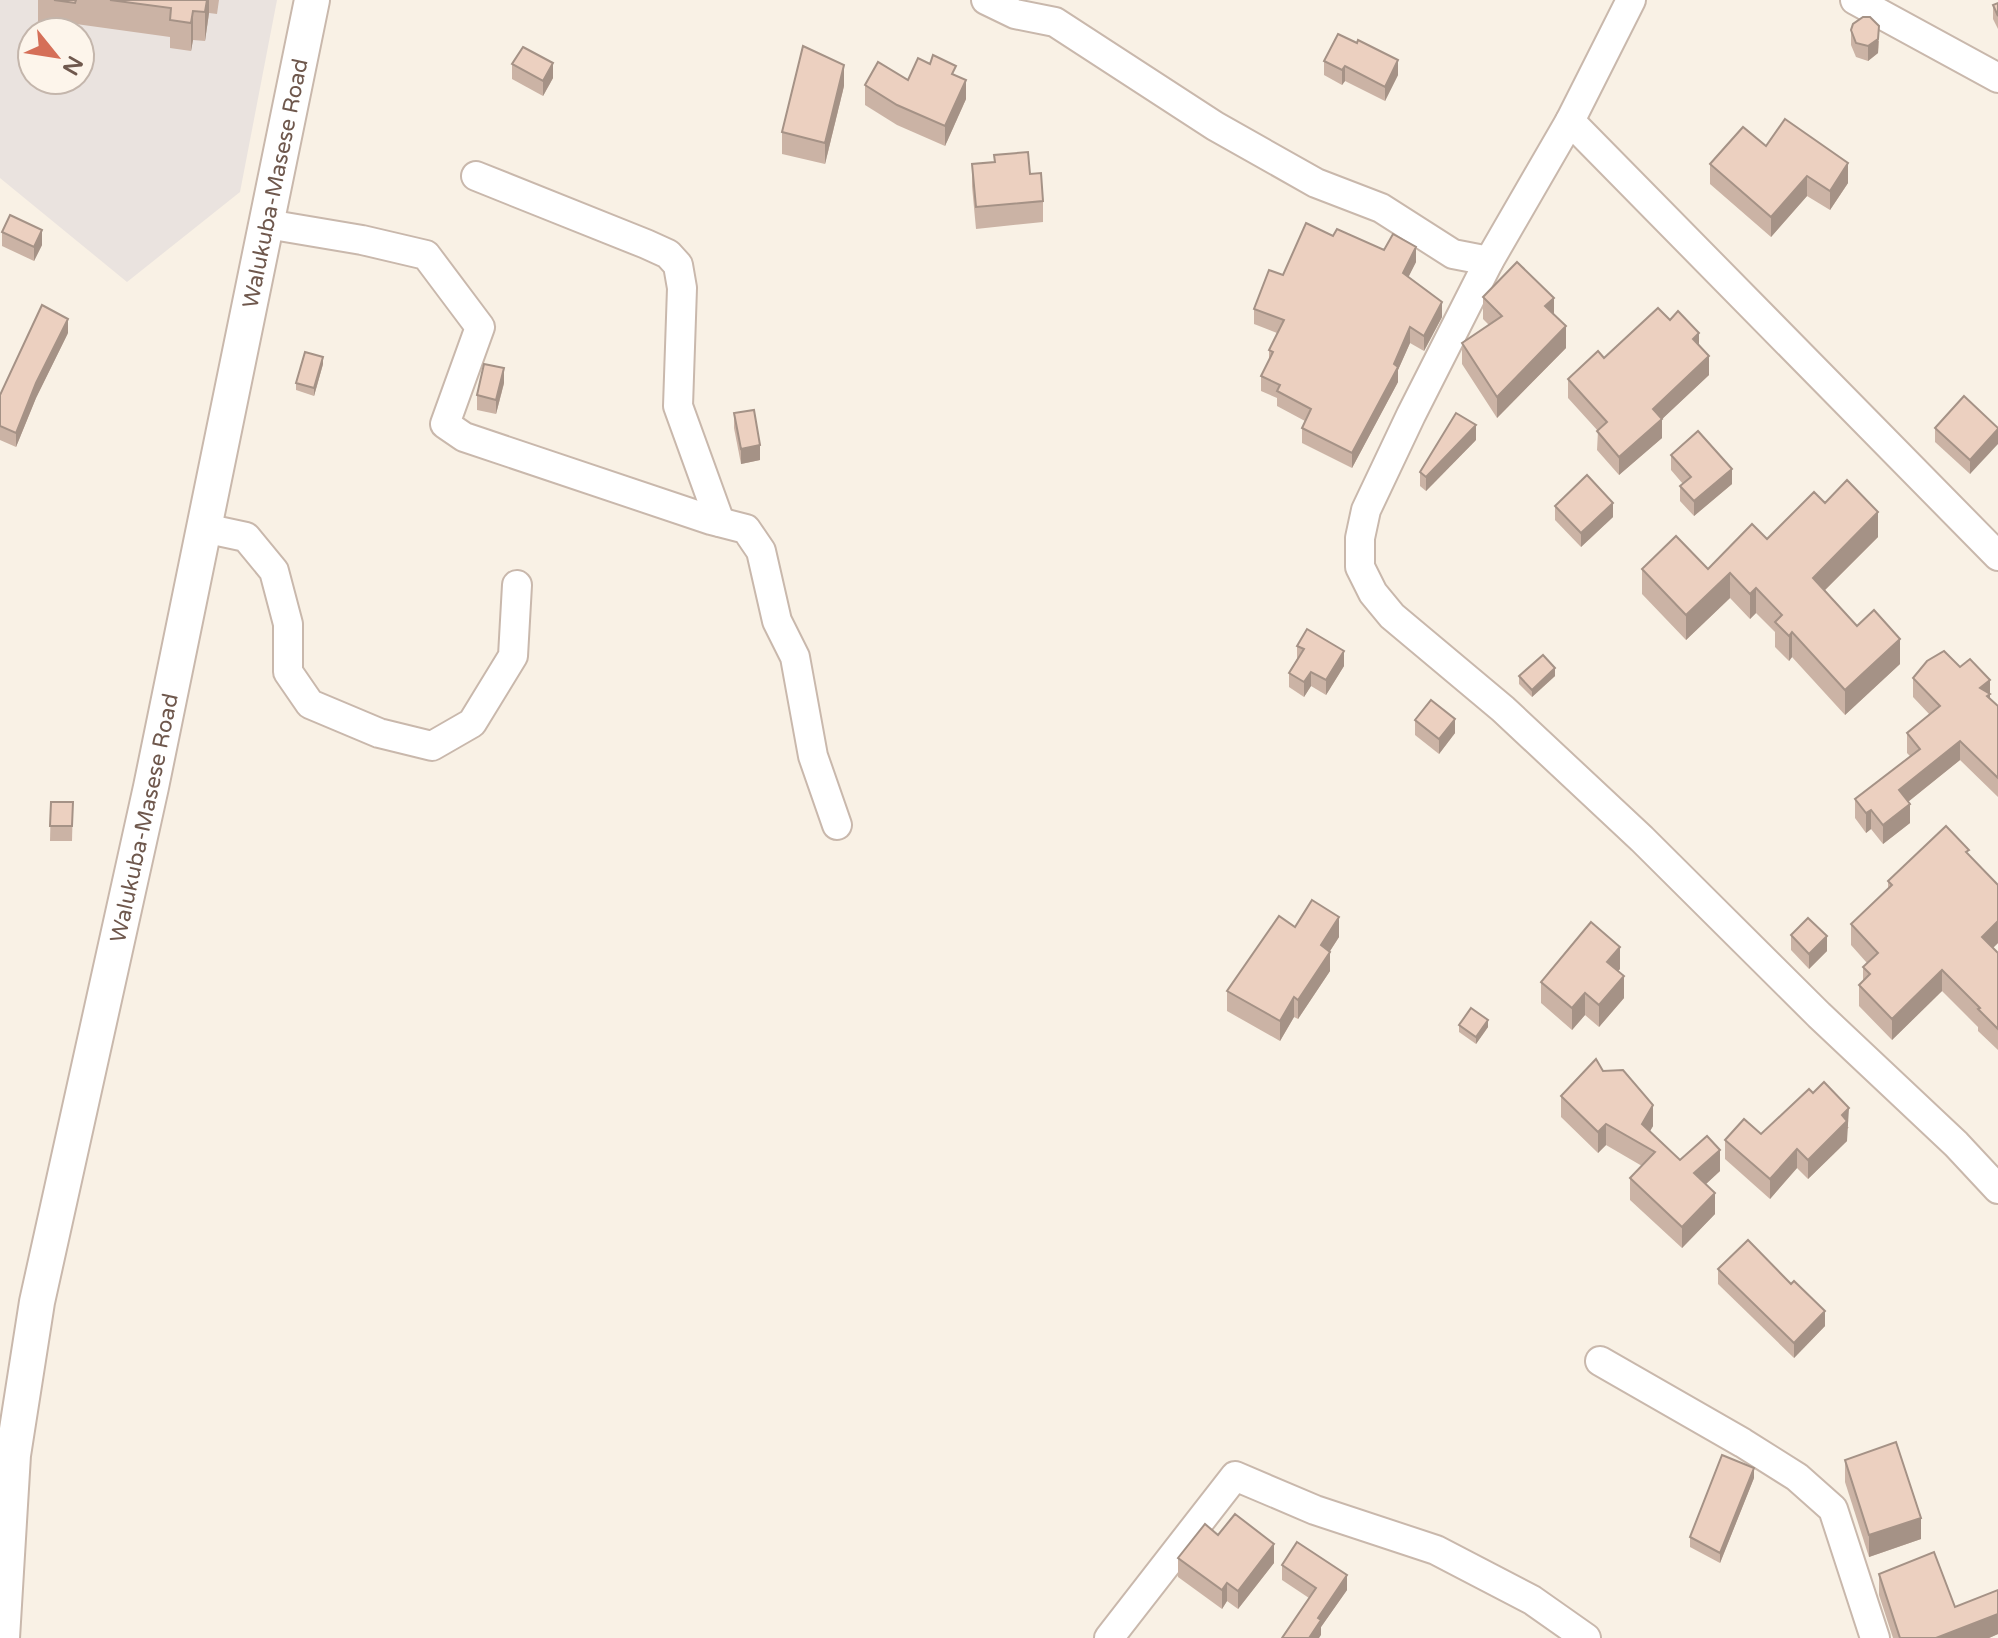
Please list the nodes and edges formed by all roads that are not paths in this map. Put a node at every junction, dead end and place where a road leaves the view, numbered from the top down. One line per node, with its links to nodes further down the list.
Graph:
1 (312, 0): 8 (street, Walukuba-Masese Road)
2 (986, 0): 9 (street)
3 (1631, 0): 6 (street)
4 (1855, 0): 5 (street)
5 (1998, 78)
6 (1570, 121): 9 (street); 12 (street)
7 (476, 176): 10 (street)
8 (267, 224): 10 (street); 11 (street, Walukuba-Masese Road)
9 (1489, 261): 15 (street)
10 (720, 522): 14 (street)
11 (204, 528): 13 (street); 17 (street, Walukuba-Masese Road)
12 (1998, 556)
13 (517, 585)
14 (837, 825)
15 (1998, 1189)
16 (1600, 1361): 20 (street)
17 (2, 1638)
18 (1109, 1638): 19 (street)
19 (1586, 1638)
20 (1875, 1638)

